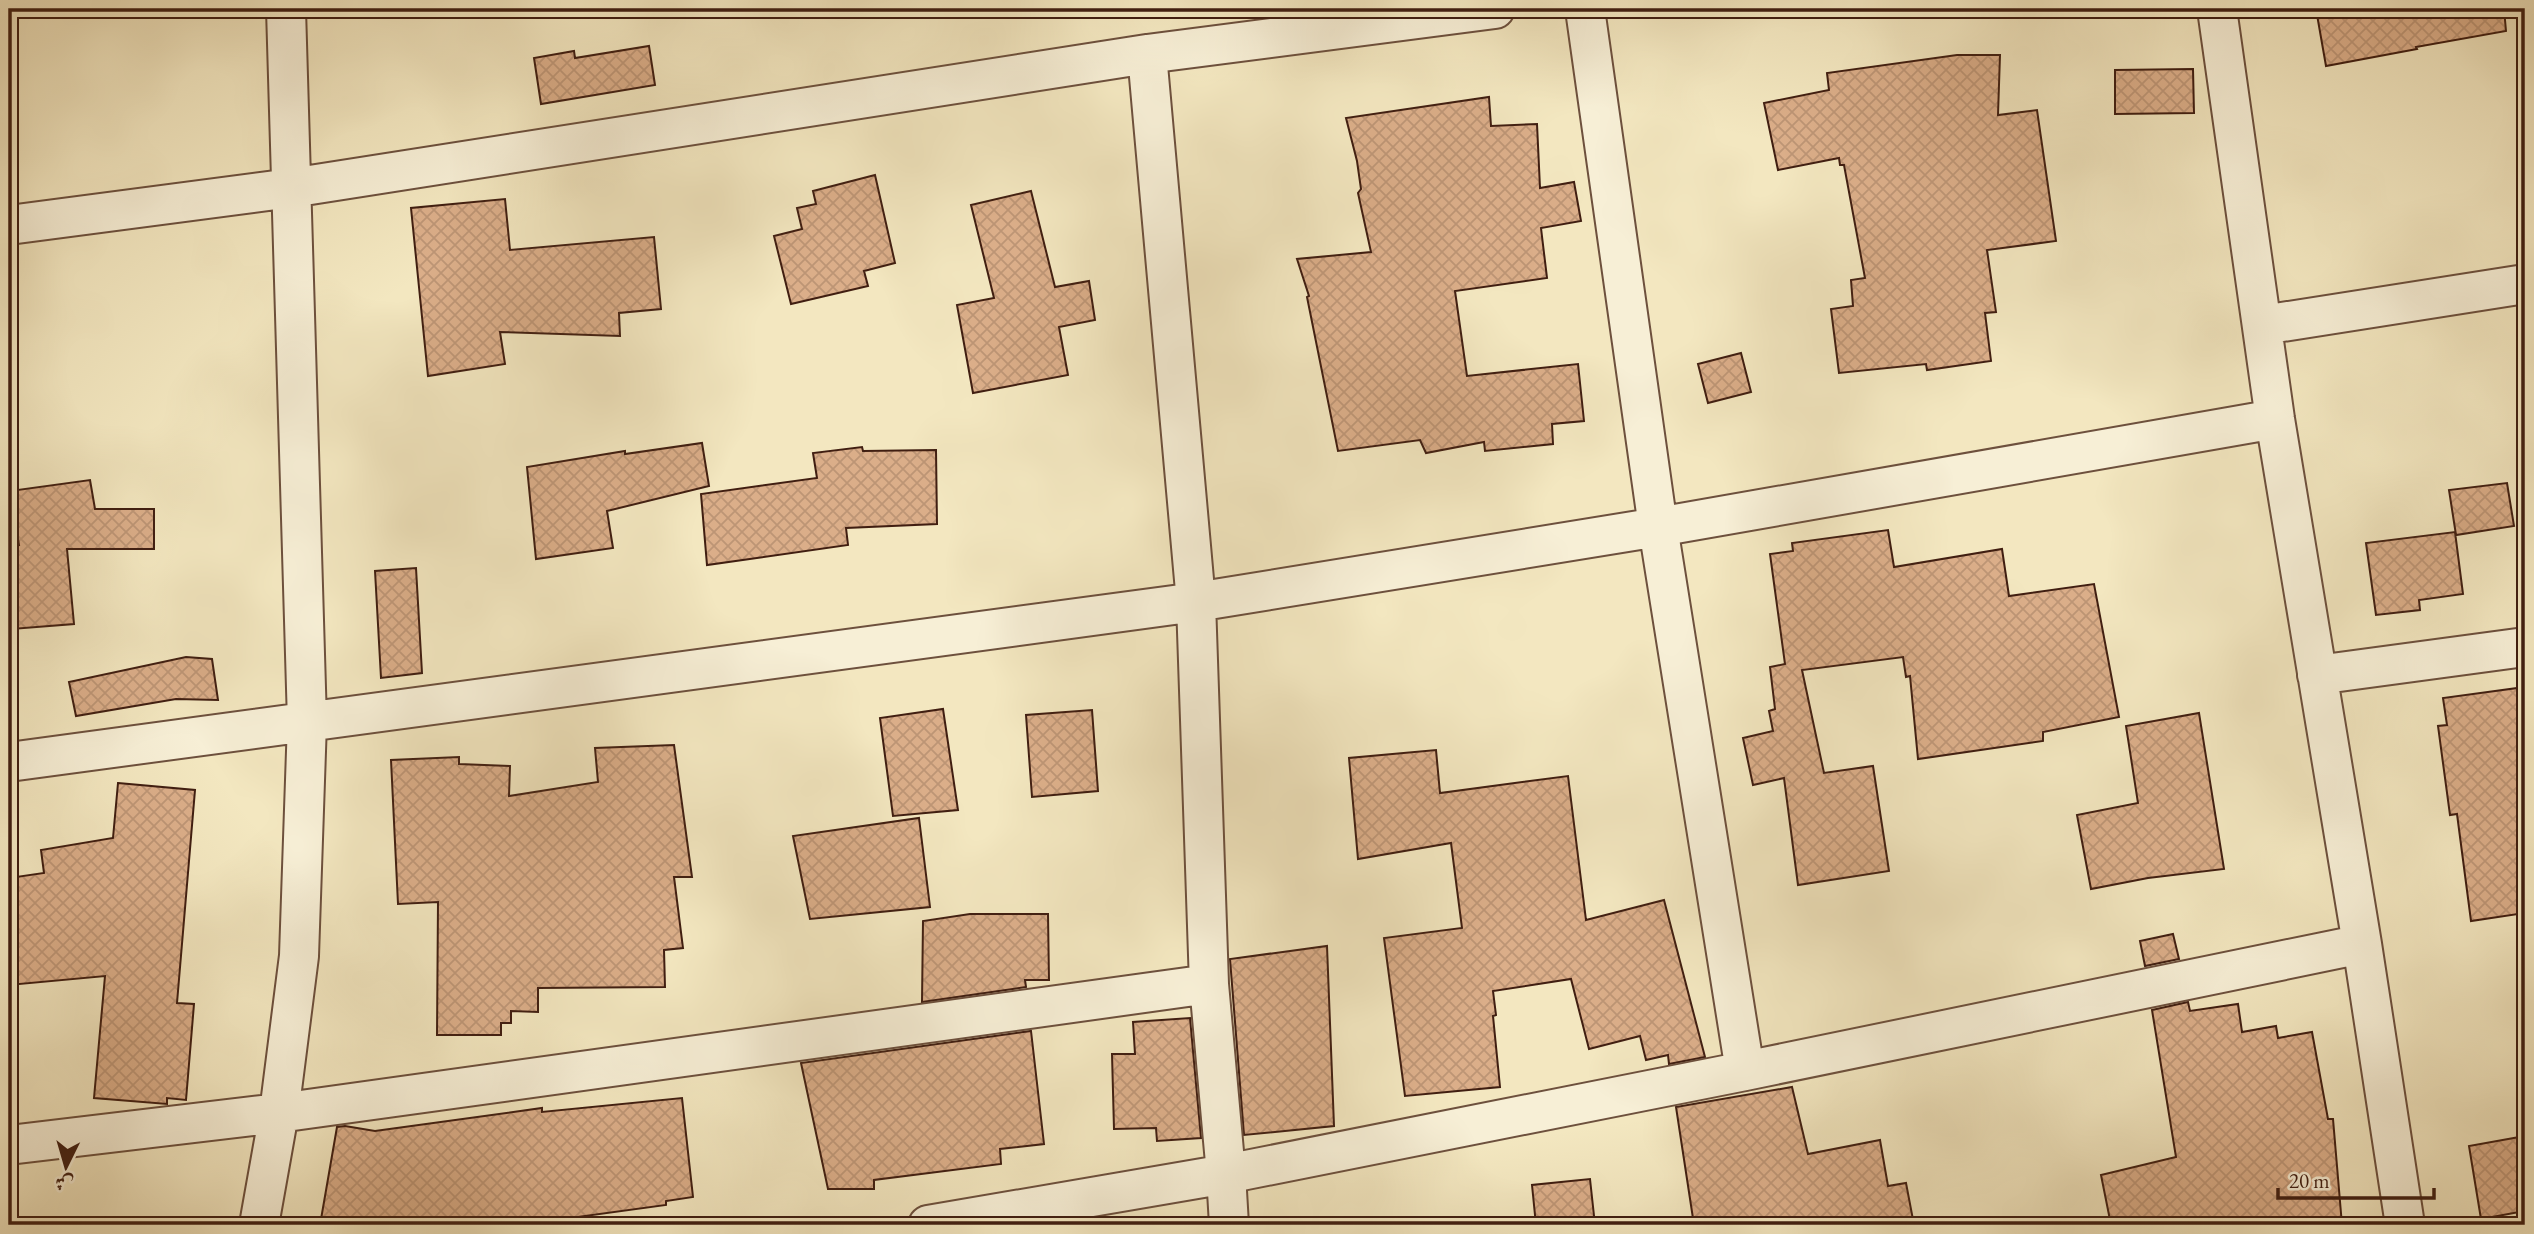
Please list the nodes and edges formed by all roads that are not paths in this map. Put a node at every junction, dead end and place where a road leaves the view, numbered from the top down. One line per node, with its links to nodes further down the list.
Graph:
1 (286, 9): 6 (street)
2 (1495, 9): 5 (street)
3 (1586, 9): 11 (street)
4 (2217, 9): 9 (street)
5 (1147, 54): 6 (street); 12 (street)
6 (291, 188): 7 (street); 15 (street)
7 (9, 225)
8 (2525, 284): 9 (street)
9 (2263, 326): 10 (street)
10 (2275, 419): 11 (street); 14 (street)
11 (1658, 527): 12 (street); 19 (street)
12 (1196, 602): 15 (street); 18 (street)
13 (2525, 647): 14 (street)
14 (2316, 675): 17 (street)
15 (307, 722): 16 (street); 20 (street)
16 (9, 762)
17 (2362, 944): 19 (street); 26 (street)
18 (1209, 984): 20 (street); 22 (street)
19 (1745, 1071): 22 (street)
20 (279, 1112): 21 (street); 23 (street)
21 (9, 1145)
22 (1226, 1174): 24 (street); 25 (street)
23 (259, 1225)
24 (928, 1225)
25 (1228, 1225)
26 (2405, 1225)

